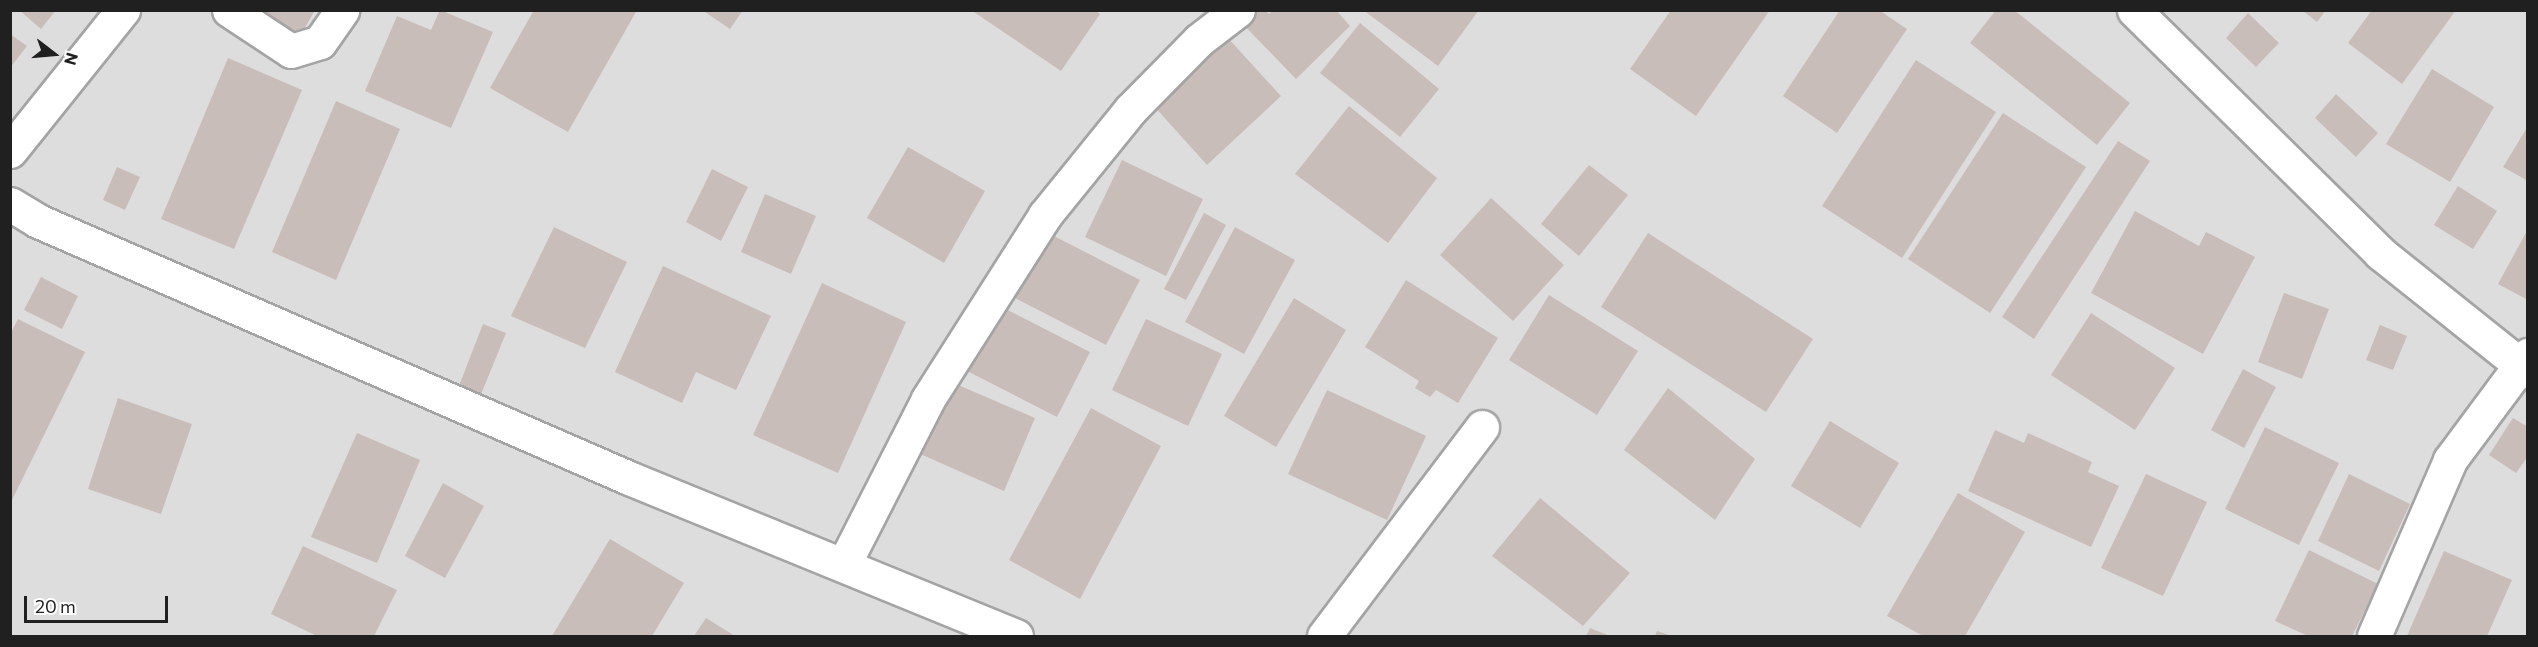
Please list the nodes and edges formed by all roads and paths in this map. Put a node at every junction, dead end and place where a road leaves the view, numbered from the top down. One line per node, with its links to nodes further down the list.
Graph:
1 (123, 10): 6 (street)
2 (229, 10): 3 (street)
3 (342, 10)
4 (1238, 10): 10 (street)
5 (2134, 10): 8 (street)
6 (10, 151)
7 (10, 204): 10 (street)
8 (2525, 364): 13 (street)
9 (1482, 428): 12 (street)
10 (844, 564): 11 (street)
11 (1016, 636)
12 (1324, 636)
13 (2374, 636)

